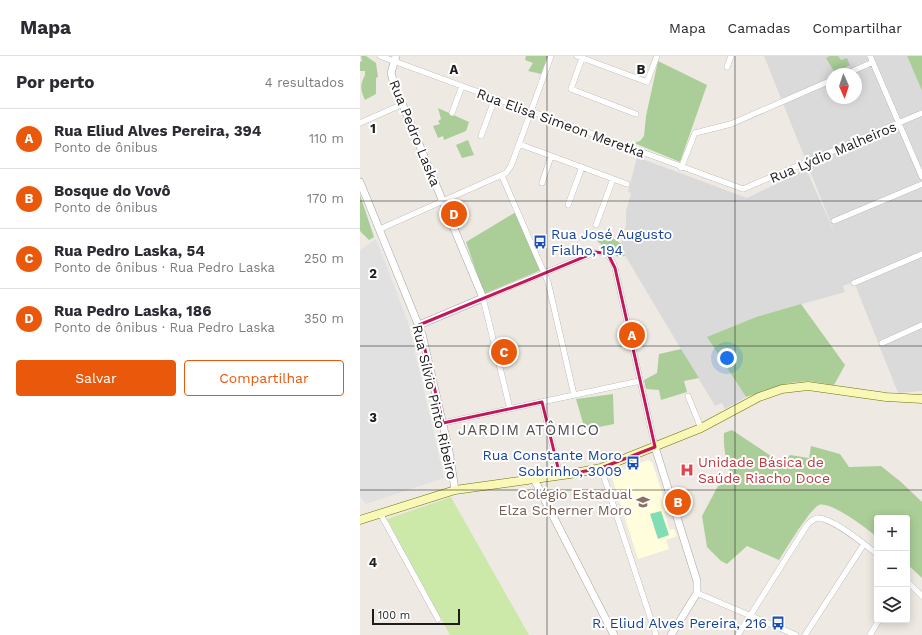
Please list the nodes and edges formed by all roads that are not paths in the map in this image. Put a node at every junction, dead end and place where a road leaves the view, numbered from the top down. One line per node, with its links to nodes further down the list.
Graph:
1 (380, 56): 7 (street, Rua Elisa Simeon Meretka)
2 (551, 56): 15 (street)
3 (657, 56): 6 (street)
4 (731, 56): 9 (street)
5 (870, 56): 8 (street)
6 (580, 57): 18 (street)
7 (395, 58): 12 (street, Rua Elisa Simeon Meretka); 14 (street, Rua Pedro Laska)
8 (873, 62): 10 (street); 20 (street)
9 (727, 67)
10 (860, 68)
11 (826, 83): 25 (street)
12 (462, 86): 13 (street, Rua Elisa Simeon Meretka); 16 (street)
13 (495, 98): 15 (street, Rua Elisa Simeon Meretka); 21 (street)
14 (402, 104): 19 (street); 34 (street, Rua Pedro Laska)
15 (531, 112): 22 (street); 25 (street, Rua Elisa Simeon Meretka)
16 (452, 113)
17 (922, 113): 20 (street, Rua Lýdio Malheiros)
18 (636, 114)
19 (360, 123)
20 (899, 123): 27 (street); 33 (street, Rua Lýdio Malheiros)
21 (481, 136)
22 (519, 144): 23 (street); 26 (street)
23 (551, 156): 24 (street); 30 (street)
24 (582, 167): 28 (street); 35 (street)
25 (681, 168): 33 (street, Rua Elisa Simeon Meretka)
26 (502, 176): 34 (street); 40 (street)
27 (922, 177)
28 (613, 179): 31 (street); 37 (street)
29 (360, 182): 38 (street, Rua Sílvio Pinto Ribeiro)
30 (542, 183)
31 (627, 184)
32 (922, 184): 36 (street)
33 (743, 189)
34 (443, 202): 38 (street); 42 (street, Rua Pedro Laska)
35 (568, 205)
36 (834, 221)
37 (596, 225)
38 (380, 229): 43 (street, Rua Sílvio Pinto Ribeiro)
39 (922, 254): 41 (street)
40 (545, 273): 42 (street); 46 (street); 47 (street)
41 (854, 283)
42 (483, 298): 43 (street); 51 (street, Rua Pedro Laska)
43 (418, 325): 52 (street, Rua Sílvio Pinto Ribeiro)
44 (922, 325): 45 (street)
45 (882, 343)
46 (640, 380): 47 (street); 54 (street)
47 (574, 395): 50 (street)
48 (688, 396): 53 (street)
49 (922, 399): 53 (main road)
50 (542, 402): 51 (street); 56 (street)
51 (510, 409): 52 (street)
52 (443, 423): 58 (street, Rua Sílvio Pinto Ribeiro)
53 (701, 428): 54 (main road)
54 (655, 447): 55 (main road); 64 (street)
55 (601, 468): 56 (main road); 70 (street)
56 (560, 476): 57 (main road)
57 (534, 479): 58 (main road); 69 (street)
58 (455, 490): 59 (main road)
59 (380, 513): 60 (main road); 67 (street)
60 (360, 520)
61 (864, 544): 62 (street); 66 (street); 74 (street)
62 (874, 552)
63 (910, 584): 65 (street)
64 (697, 593): 66 (street); 71 (street)
65 (922, 596)
66 (750, 615): 72 (street); 73 (street)
67 (438, 620)
68 (877, 623): 75 (street)
69 (614, 635)
70 (656, 635)
71 (671, 635)
72 (738, 635)
73 (796, 635)
74 (805, 635)
75 (870, 635)

